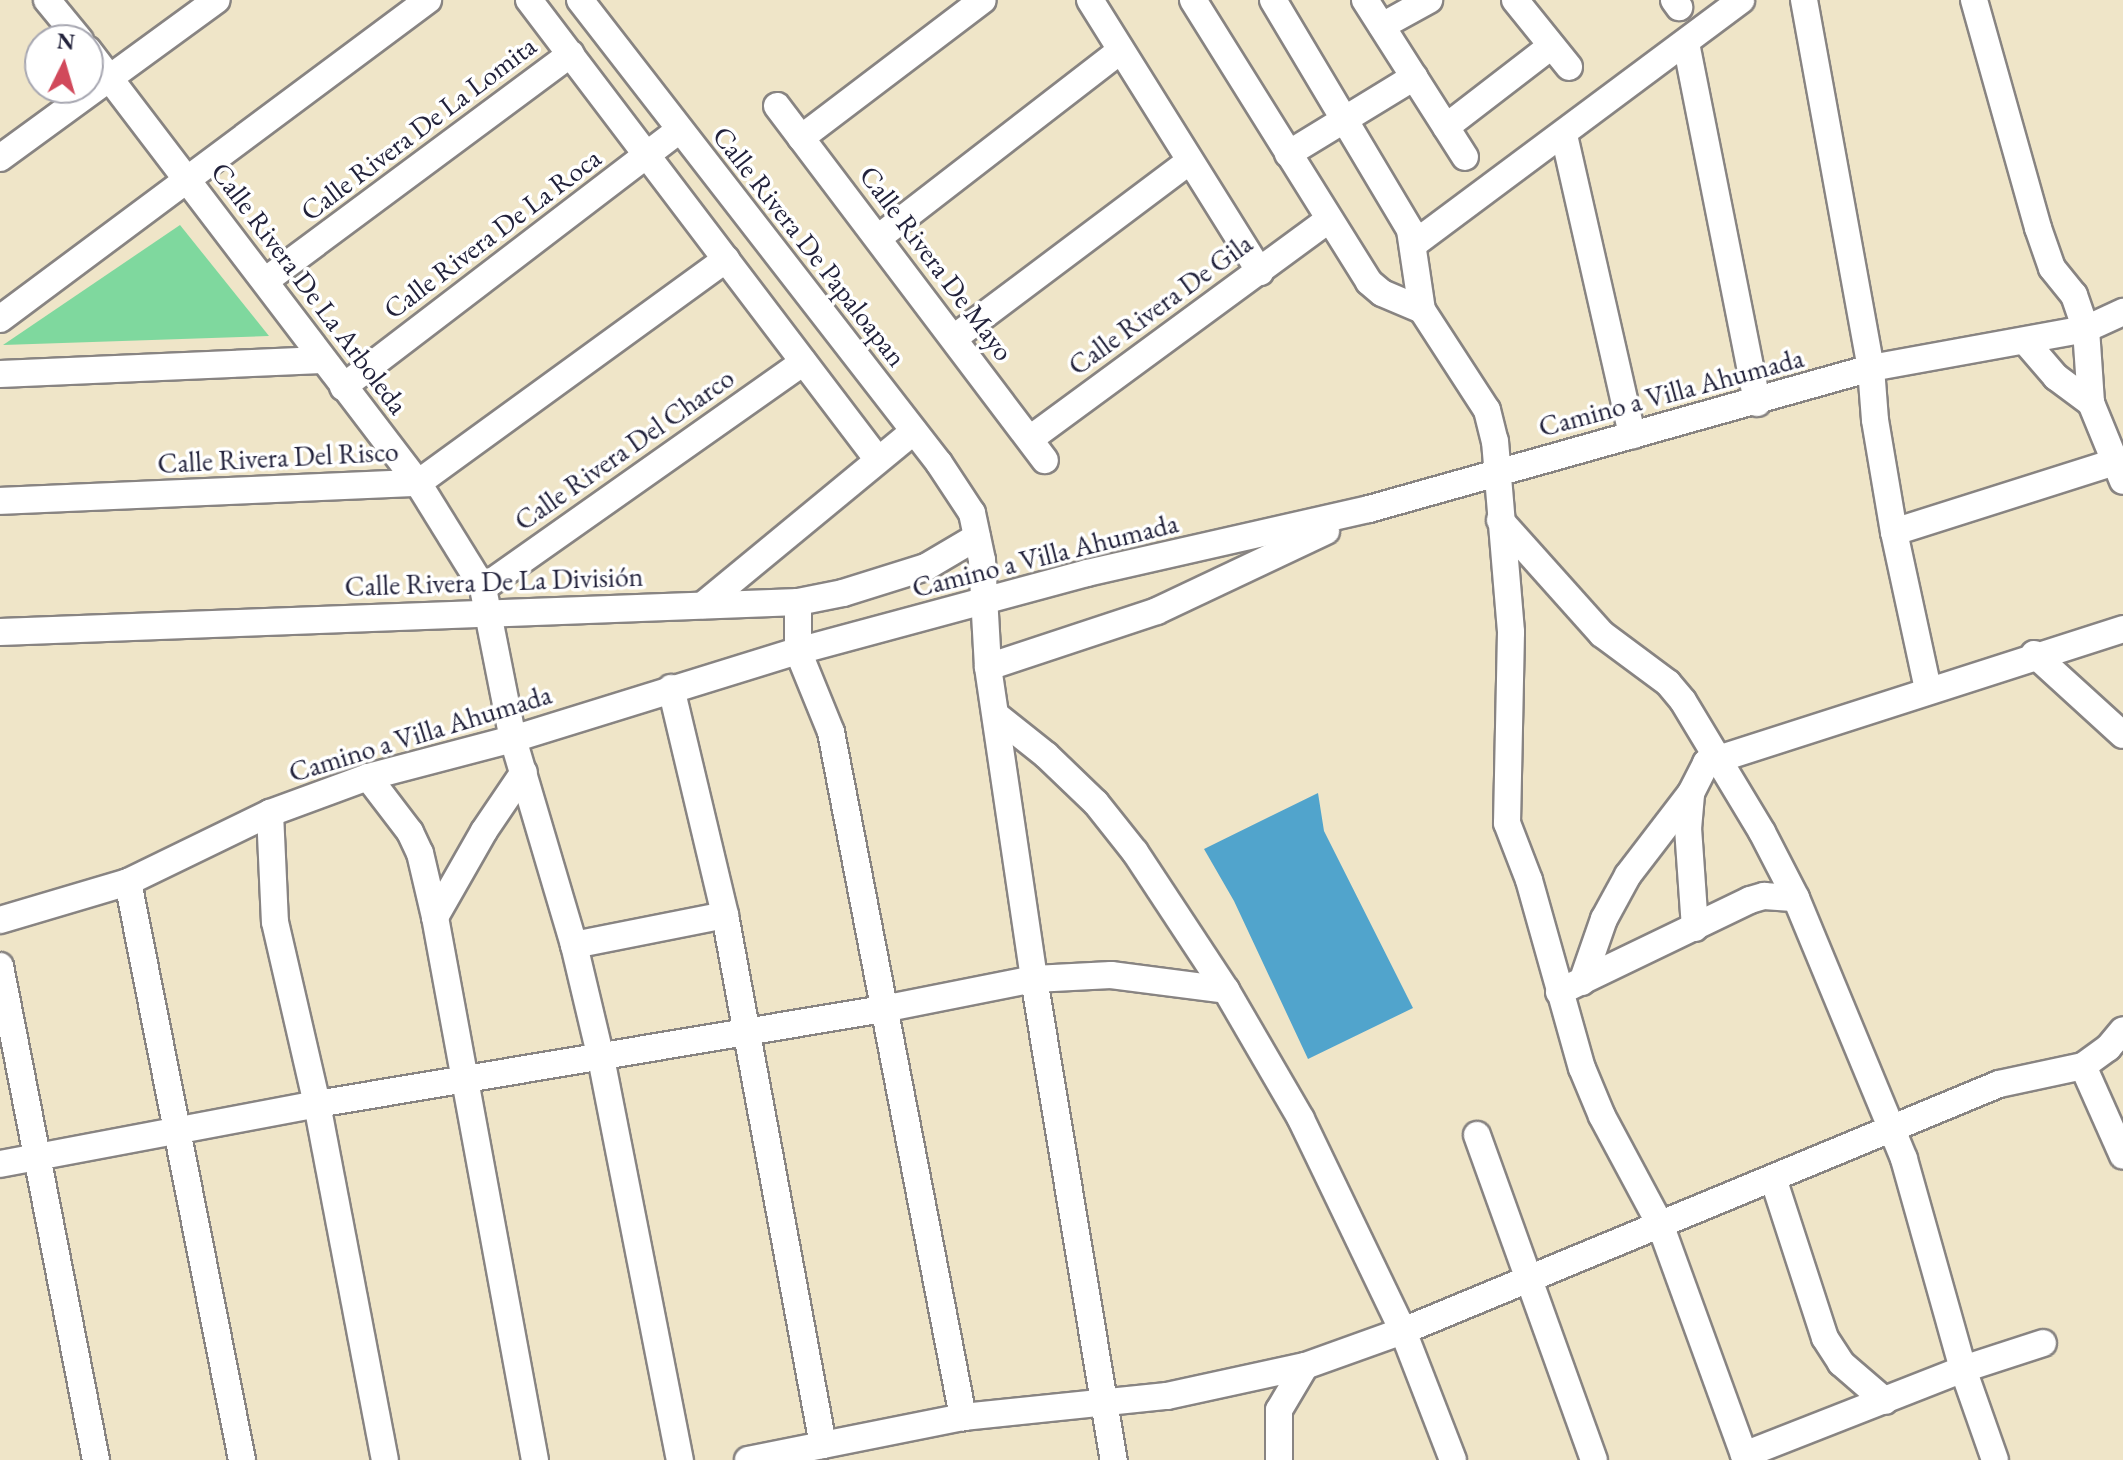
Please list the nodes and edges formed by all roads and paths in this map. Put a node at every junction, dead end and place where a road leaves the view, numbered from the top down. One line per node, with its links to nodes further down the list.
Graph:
1 (47, 0): 16 (street)
2 (217, 0): 24 (street)
3 (428, 0): 37 (street)
4 (529, 0): 21 (street)
5 (580, 0): 29 (street, Calle Rivera De Papaloapan)
6 (1090, 0): 20 (street)
7 (1193, 0): 32 (street)
8 (1273, 0): 27 (street)
9 (1365, 0): 17 (street)
10 (1429, 0): 17 (street)
11 (1515, 0): 19 (street)
12 (1741, 0): 18 (street)
13 (1804, 0): 52 (street)
14 (1974, 0): 47 (street)
15 (973, 3): 31 (street)
16 (67, 24)
17 (1382, 26): 25 (street)
18 (1686, 43): 30 (street); 55 (street)
19 (1551, 46): 22 (street); 28 (street)
20 (1121, 50): 36 (street); 39 (street)
21 (571, 54): 33 (street); 43 (street, Calle Rivera De La Lomita)
22 (1569, 67)
23 (104, 70): 24 (street, Calle Rivera De La Arboleda)
24 (110, 77): 35 (street); 37 (street, Calle Rivera De La Arboleda)
25 (1414, 77): 27 (street); 28 (street)
26 (777, 106): 31 (street, Calle Rivera De Mayo)
27 (1345, 120): 32 (street); 40 (street)
28 (1446, 127): 34 (street)
29 (679, 130): 33 (street, Calle Rivera De La Roca); 57 (street, Calle Rivera De Papaloapan)
30 (1564, 135): 40 (street); 58 (street)
31 (801, 138): 39 (street, Calle Rivera De Mayo)
32 (1288, 154): 38 (street)
33 (649, 155): 41 (street); 54 (street, Calle Rivera De La Roca)
34 (1465, 157)
35 (0, 158)
36 (1190, 161): 42 (street); 48 (street)
37 (187, 178): 43 (street, Calle Rivera De La Arboleda); 46 (street)
38 (1328, 220): 42 (street, Calle Rivera De Gila); 44 (street)
39 (878, 238): 48 (street, Calle Rivera De Mayo)
40 (1414, 244): 44 (street)
41 (726, 259): 51 (street); 63 (street, Calle Rivera Del Risco)
42 (1260, 272): 59 (street, Calle Rivera De Gila)
43 (265, 281): 50 (street, Calle Rivera De La Arboleda)
44 (1422, 310): 62 (street)
45 (2123, 312): 47 (street, Camino a Villa Ahumada)
46 (0, 319)
47 (2086, 329): 49 (street, Camino a Villa Ahumada); 56 (street)
48 (954, 338): 59 (street, Calle Rivera De Mayo)
49 (2025, 341): 52 (street, Camino a Villa Ahumada); 56 (street)
50 (322, 360): 53 (street); 54 (street, Calle Rivera De La Arboleda)
51 (803, 362): 60 (street); 69 (street, Calle Rivera Del Charco)
52 (1871, 368): 55 (street, Camino a Villa Ahumada); 67 (street)
53 (0, 374)
54 (343, 387): 63 (street, Calle Rivera De La Arboleda)
55 (1757, 403): 58 (street, Camino a Villa Ahumada)
56 (2091, 403): 61 (street)
57 (914, 431): 60 (street); 68 (street, Calle Rivera De Papaloapan)
58 (1632, 435): 62 (street, Camino a Villa Ahumada)
59 (1038, 450)
60 (878, 460): 72 (street)
61 (2119, 471): 67 (street)
62 (1497, 472): 65 (street, Camino a Villa Ahumada); 66 (street)
63 (418, 483): 64 (street, Calle Rivera Del Risco); 69 (street, Calle Rivera De La Arboleda)
64 (0, 501)
65 (1369, 509): 70 (street, Camino a Villa Ahumada); 78 (street)
66 (1500, 520): 84 (street); 98 (street)
67 (1894, 532): 80 (street)
68 (977, 537): 70 (street, Calle Rivera De Papaloapan); 71 (street, Calle Rivera De La División)
69 (483, 588): 73 (street, Calle Rivera De La Arboleda)
70 (984, 599): 76 (street, Camino a Villa Ahumada); 78 (street, Calle Rivera De Papaloapan)
71 (798, 602): 72 (street, Calle Rivera De La División); 76 (street)
72 (703, 605): 73 (street, Calle Rivera De La División)
73 (488, 614): 75 (street, Calle Rivera De La División); 83 (street, Calle Rivera De La Arboleda)
74 (2123, 629): 77 (street)
75 (0, 632)
76 (798, 651): 79 (street, Camino a Villa Ahumada); 100 (street)
77 (2034, 654): 80 (street); 82 (street)
78 (988, 667): 81 (street, Calle Rivera De Papaloapan)
79 (671, 688): 83 (street, Camino a Villa Ahumada); 91 (street)
80 (1928, 689): 84 (street)
81 (997, 716): 97 (street, Calle Rivera De Papaloapan); 99 (street)
82 (2123, 735)
83 (513, 739): 85 (street, Calle Rivera De La Arboleda); 86 (street, Camino a Villa Ahumada)
84 (1717, 757): 87 (street); 90 (street)
85 (524, 772): 92 (street); 95 (street, Calle Rivera De La Arboleda)
86 (368, 777): 88 (street, Camino a Villa Ahumada); 92 (street)
87 (1691, 793): 94 (street); 98 (street)
88 (270, 813): 89 (street, Camino a Villa Ahumada); 106 (street)
89 (128, 882): 93 (street, Camino a Villa Ahumada); 108 (street)
90 (1796, 898): 94 (street); 107 (street)
91 (725, 915): 95 (street); 102 (street)
92 (435, 917): 105 (street)
93 (0, 920)
94 (1695, 928): 98 (street)
95 (574, 945): 103 (street, Calle Rivera De La Arboleda)
96 (0, 966): 111 (street)
97 (1034, 979): 99 (street); 100 (street); 121 (street, Calle Rivera De Papaloapan)
98 (1570, 987): 114 (street)
99 (1226, 990): 116 (street)
100 (883, 1009): 102 (street); 122 (street)
101 (2123, 1030): 104 (street)
102 (747, 1031): 103 (street); 123 (street)
103 (601, 1058): 105 (street); 130 (street, Calle Rivera De La Arboleda)
104 (2083, 1066): 107 (street); 110 (street)
105 (463, 1081): 106 (street); 129 (street)
106 (317, 1104): 108 (street); 128 (street)
107 (1892, 1131): 113 (street); 119 (street)
108 (176, 1132): 111 (street); 127 (street)
109 (1477, 1135): 115 (street)
110 (2123, 1156)
111 (37, 1157): 112 (street); 126 (street)
112 (0, 1164)
113 (1773, 1178): 114 (street); 120 (street)
114 (1660, 1224): 115 (street); 125 (street)
115 (1528, 1278): 116 (street); 135 (street)
116 (1403, 1331): 118 (street); 134 (street)
117 (2043, 1343): 119 (street)
118 (1305, 1366): 121 (street); 133 (street)
119 (1963, 1369): 120 (street); 136 (street)
120 (1885, 1401): 125 (street)
121 (1102, 1402): 122 (street); 132 (street, Calle Rivera De Papaloapan)
122 (963, 1417): 124 (street)
123 (823, 1445): 124 (street); 131 (street)
124 (866, 1449)
125 (1745, 1457)
126 (96, 1460)
127 (242, 1460)
128 (385, 1460)
129 (535, 1460)
130 (680, 1460)
131 (748, 1460)
132 (1114, 1460)
133 (1279, 1460)
134 (1453, 1460)
135 (1594, 1460)
136 (1995, 1460)

